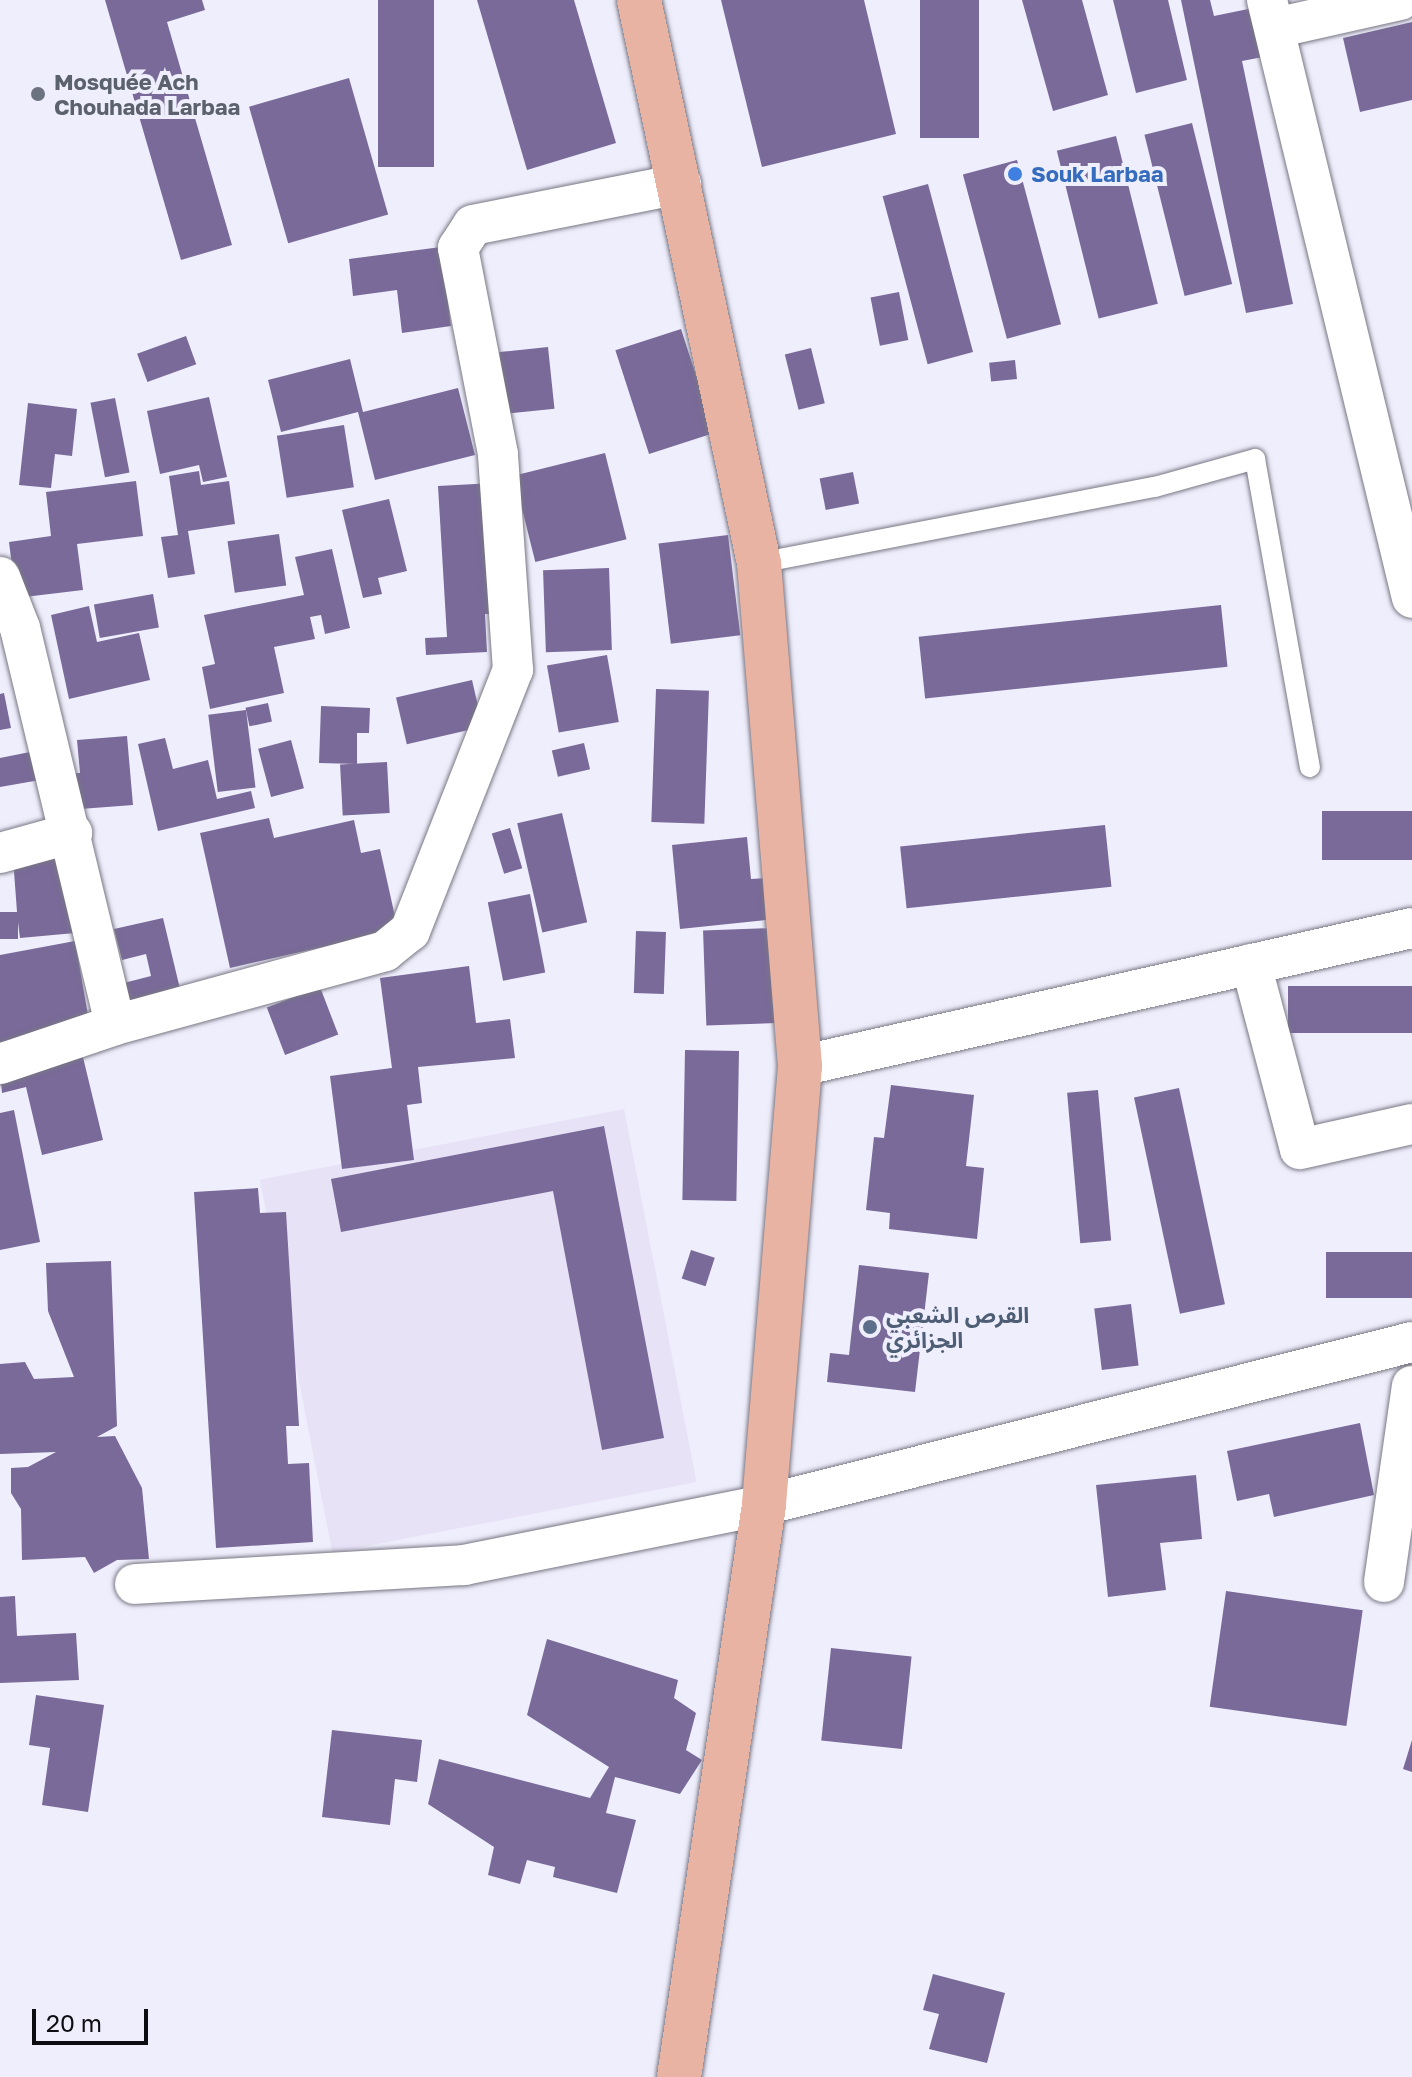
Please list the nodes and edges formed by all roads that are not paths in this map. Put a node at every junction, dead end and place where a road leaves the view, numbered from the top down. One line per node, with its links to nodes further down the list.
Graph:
1 (639, 0): 4 (main road)
2 (1400, 0): 3 (street)
3 (1271, 14): 7 (street)
4 (681, 184): 5 (main road); 13 (street)
5 (759, 563): 8 (lane); 15 (main road)
6 (0, 577): 9 (street)
7 (1412, 598)
8 (1310, 767)
9 (72, 833): 10 (street); 13 (street)
10 (0, 853)
11 (1412, 928): 12 (street)
12 (1251, 964): 15 (street); 16 (street)
13 (115, 1025): 14 (street)
14 (0, 1064)
15 (800, 1066): 19 (main road)
16 (1412, 1124)
17 (1412, 1342): 19 (street)
18 (1412, 1386): 20 (street)
19 (764, 1505): 21 (street); 22 (main road)
20 (1384, 1582)
21 (135, 1584)
22 (679, 2077)

